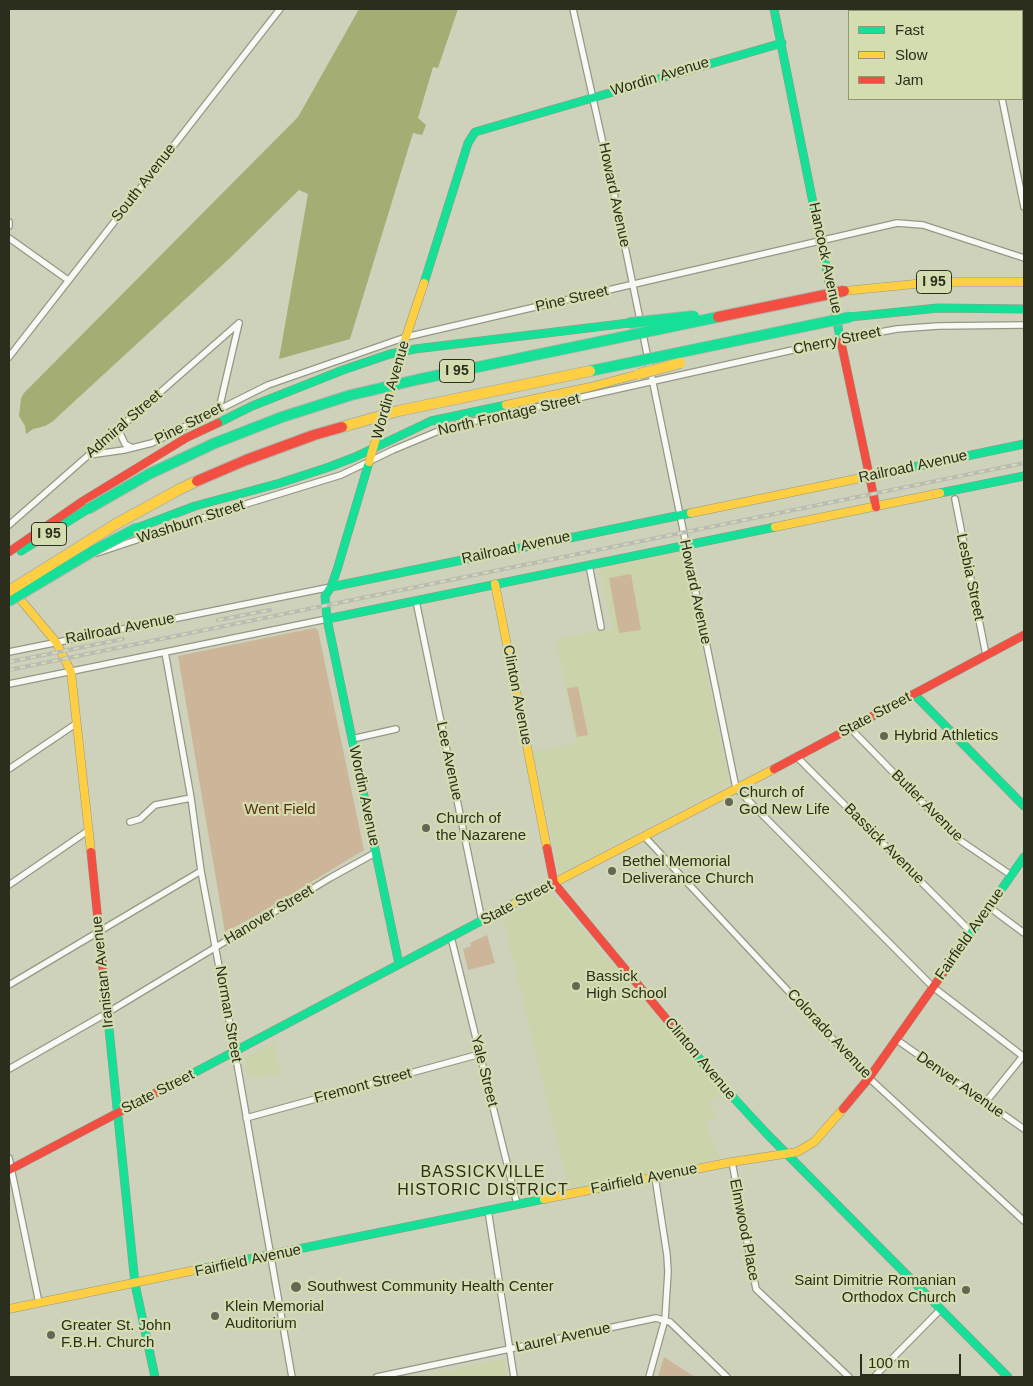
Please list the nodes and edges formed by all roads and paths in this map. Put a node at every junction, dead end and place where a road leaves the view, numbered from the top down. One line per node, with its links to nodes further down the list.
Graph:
1 (280, 9): 13 (street, South Avenue)
2 (574, 9): 5 (street, Howard Avenue)
3 (774, 9): 4 (main road, Hancock Avenue)
4 (782, 42): 5 (main road, Wordin Avenue); 11 (main road, Hancock Avenue)
5 (593, 97): 15 (street, Howard Avenue); 19 (main road, Wordin Avenue)
6 (1002, 100): 7 (street)
7 (1024, 203)
8 (9, 222): 9 (street)
9 (9, 226)
10 (9, 238): 13 (street)
11 (820, 241): 12 (street, Pine Street); 15 (street, Pine Street); 20 (main road, Hancock Avenue)
12 (1024, 258)
13 (68, 280): 23 (street, South Avenue)
14 (1024, 282): 17 (main road, I 95, bridge)
15 (632, 284): 19 (street, Pine Street); 24 (street, Howard Avenue)
16 (1024, 309): 21 (main road, I 95, bridge)
17 (735, 313): 22 (main road, bridge); 40 (main road, I 95, bridge)
18 (1024, 325): 20 (street, Cherry Street)
19 (406, 337): 22 (main road, Wordin Avenue); 25 (street, Pine Street)
20 (842, 339): 24 (street, Cherry Street); 32 (main road, Hancock Avenue)
21 (689, 350): 29 (main road, bridge); 45 (main road, I 95, bridge)
22 (402, 351): 29 (main road, Wordin Avenue); 39 (main road)
23 (9, 357)
24 (652, 382): 31 (street, North Frontage Street); 36 (street, Howard Avenue)
25 (219, 409): 26 (street, Admiral Street); 28 (street, Pine Street)
26 (118, 429): 28 (street); 30 (street, Admiral Street)
27 (1024, 444): 32 (main road, Railroad Avenue)
28 (132, 448): 30 (street, Pine Street)
29 (374, 448): 31 (main road, Wordin Avenue); 46 (main road, bridge)
30 (88, 455): 37 (street, Admiral Street)
31 (370, 461): 44 (main road, Wordin Avenue); 46 (street, Washburn Street)
32 (870, 476): 35 (main road, Hancock Avenue); 36 (main road, Railroad Avenue)
33 (1024, 476): 35 (main road, Railroad Avenue)
34 (954, 499): 54 (street, Lesbia Street)
35 (876, 507): 38 (main road, Railroad Avenue)
36 (680, 515): 38 (street, Howard Avenue); 44 (main road, Railroad Avenue)
37 (9, 524)
38 (686, 546): 41 (main road, Railroad Avenue); 64 (street, Howard Avenue)
39 (9, 552)
40 (9, 559)
41 (589, 565): 42 (main road, Railroad Avenue); 49 (street)
42 (495, 584): 47 (main road, Railroad Avenue); 74 (main road, Clinton Avenue)
43 (9, 586): 46 (main road, Iranistan Avenue)
44 (331, 587): 48 (main road, Wordin Avenue); 51 (street, Railroad Avenue)
45 (9, 591)
46 (14, 599): 51 (main road, Iranistan Avenue)
47 (416, 601): 48 (main road, Railroad Avenue); 77 (street, Lee Avenue)
48 (328, 620): 53 (street, Railroad Avenue); 61 (main road, Wordin Avenue)
49 (601, 627)
50 (1024, 635): 54 (main road, State Street)
51 (56, 642): 52 (street, Railroad Avenue); 55 (main road, Iranistan Avenue)
52 (9, 652)
53 (165, 652): 55 (street, Railroad Avenue); 65 (street, Norman Street)
54 (986, 655): 57 (main road, State Street)
55 (71, 672): 56 (street, Railroad Avenue); 58 (main road, Iranistan Avenue)
56 (9, 684)
57 (914, 694): 59 (main road, State Street); 66 (main road)
58 (77, 722): 63 (street); 68 (main road, Iranistan Avenue)
59 (850, 728): 62 (main road, State Street); 73 (street, Butler Avenue)
60 (396, 729): 61 (street)
61 (352, 739): 70 (main road, Wordin Avenue)
62 (797, 757): 64 (main road, State Street); 79 (street, Bassick Avenue)
63 (9, 769)
64 (736, 788): 69 (main road, State Street); 85 (street)
65 (191, 798): 67 (street); 72 (street, Norman Street)
66 (1024, 806)
67 (130, 822)
68 (89, 830): 75 (street); 78 (main road, Iranistan Avenue)
69 (644, 836): 74 (main road, State Street); 92 (street, Colorado Avenue)
70 (375, 853): 82 (street, Hanover Street); 83 (main road, Wordin Avenue)
71 (1024, 857): 73 (main road, Fairfield Avenue)
72 (201, 871): 78 (street); 82 (street, Norman Street)
73 (1011, 875): 76 (main road, Fairfield Avenue)
74 (554, 883): 77 (main road, State Street); 97 (main road, Clinton Avenue)
75 (9, 884)
76 (989, 907): 79 (main road, Fairfield Avenue); 80 (street)
77 (482, 921): 81 (main road, State Street)
78 (98, 932): 84 (street); 86 (main road, Iranistan Avenue)
79 (971, 932): 85 (main road, Fairfield Avenue)
80 (1024, 933)
81 (451, 937): 83 (main road, State Street); 89 (street, Yale Street)
82 (216, 947): 86 (street, Hanover Street); 88 (street, Norman Street)
83 (399, 964): 88 (main road, State Street)
84 (9, 985)
85 (933, 987): 87 (main road, Fairfield Avenue); 90 (street)
86 (107, 1013): 91 (street, Hanover Street); 94 (main road, Iranistan Avenue)
87 (897, 1040): 92 (main road, Fairfield Avenue); 93 (street, Denver Avenue)
88 (235, 1052): 94 (main road, State Street); 95 (street, Norman Street)
89 (480, 1054): 95 (street, Fremont Street); 101 (street, Yale Street)
90 (1024, 1056): 93 (street)
91 (9, 1069)
92 (869, 1078): 97 (main road, Fairfield Avenue); 103 (street, Colorado Avenue)
93 (985, 1103): 96 (street, Denver Avenue)
94 (117, 1113): 99 (main road, State Street); 105 (main road, Iranistan Avenue)
95 (246, 1118): 104 (street, Norman Street)
96 (1024, 1130)
97 (785, 1154): 98 (main road, Fairfield Avenue); 108 (main road, Clinton Avenue)
98 (732, 1162): 100 (main road, Fairfield Avenue); 118 (street, Elmwood Place)
99 (10, 1166): 106 (street)
100 (655, 1177): 101 (main road, Fairfield Avenue); 109 (street)
101 (517, 1204): 102 (main road, Fairfield Avenue)
102 (488, 1210): 104 (main road, Fairfield Avenue); 110 (street)
103 (1024, 1222)
104 (272, 1256): 105 (main road, Fairfield Avenue); 113 (street, Norman Street)
105 (135, 1284): 106 (main road, Fairfield Avenue); 112 (main road, Iranistan Avenue)
106 (39, 1304): 107 (main road, Fairfield Avenue)
107 (9, 1310)
108 (940, 1310): 111 (main road, Clinton Avenue); 119 (street)
109 (665, 1319): 110 (street, Laurel Avenue); 116 (street); 117 (street)
110 (510, 1349): 114 (street, Laurel Avenue); 115 (street)
111 (1002, 1375)
112 (155, 1377)
113 (292, 1377)
114 (377, 1377)
115 (514, 1377)
116 (649, 1377)
117 (727, 1377)
118 (849, 1377)
119 (874, 1377)

